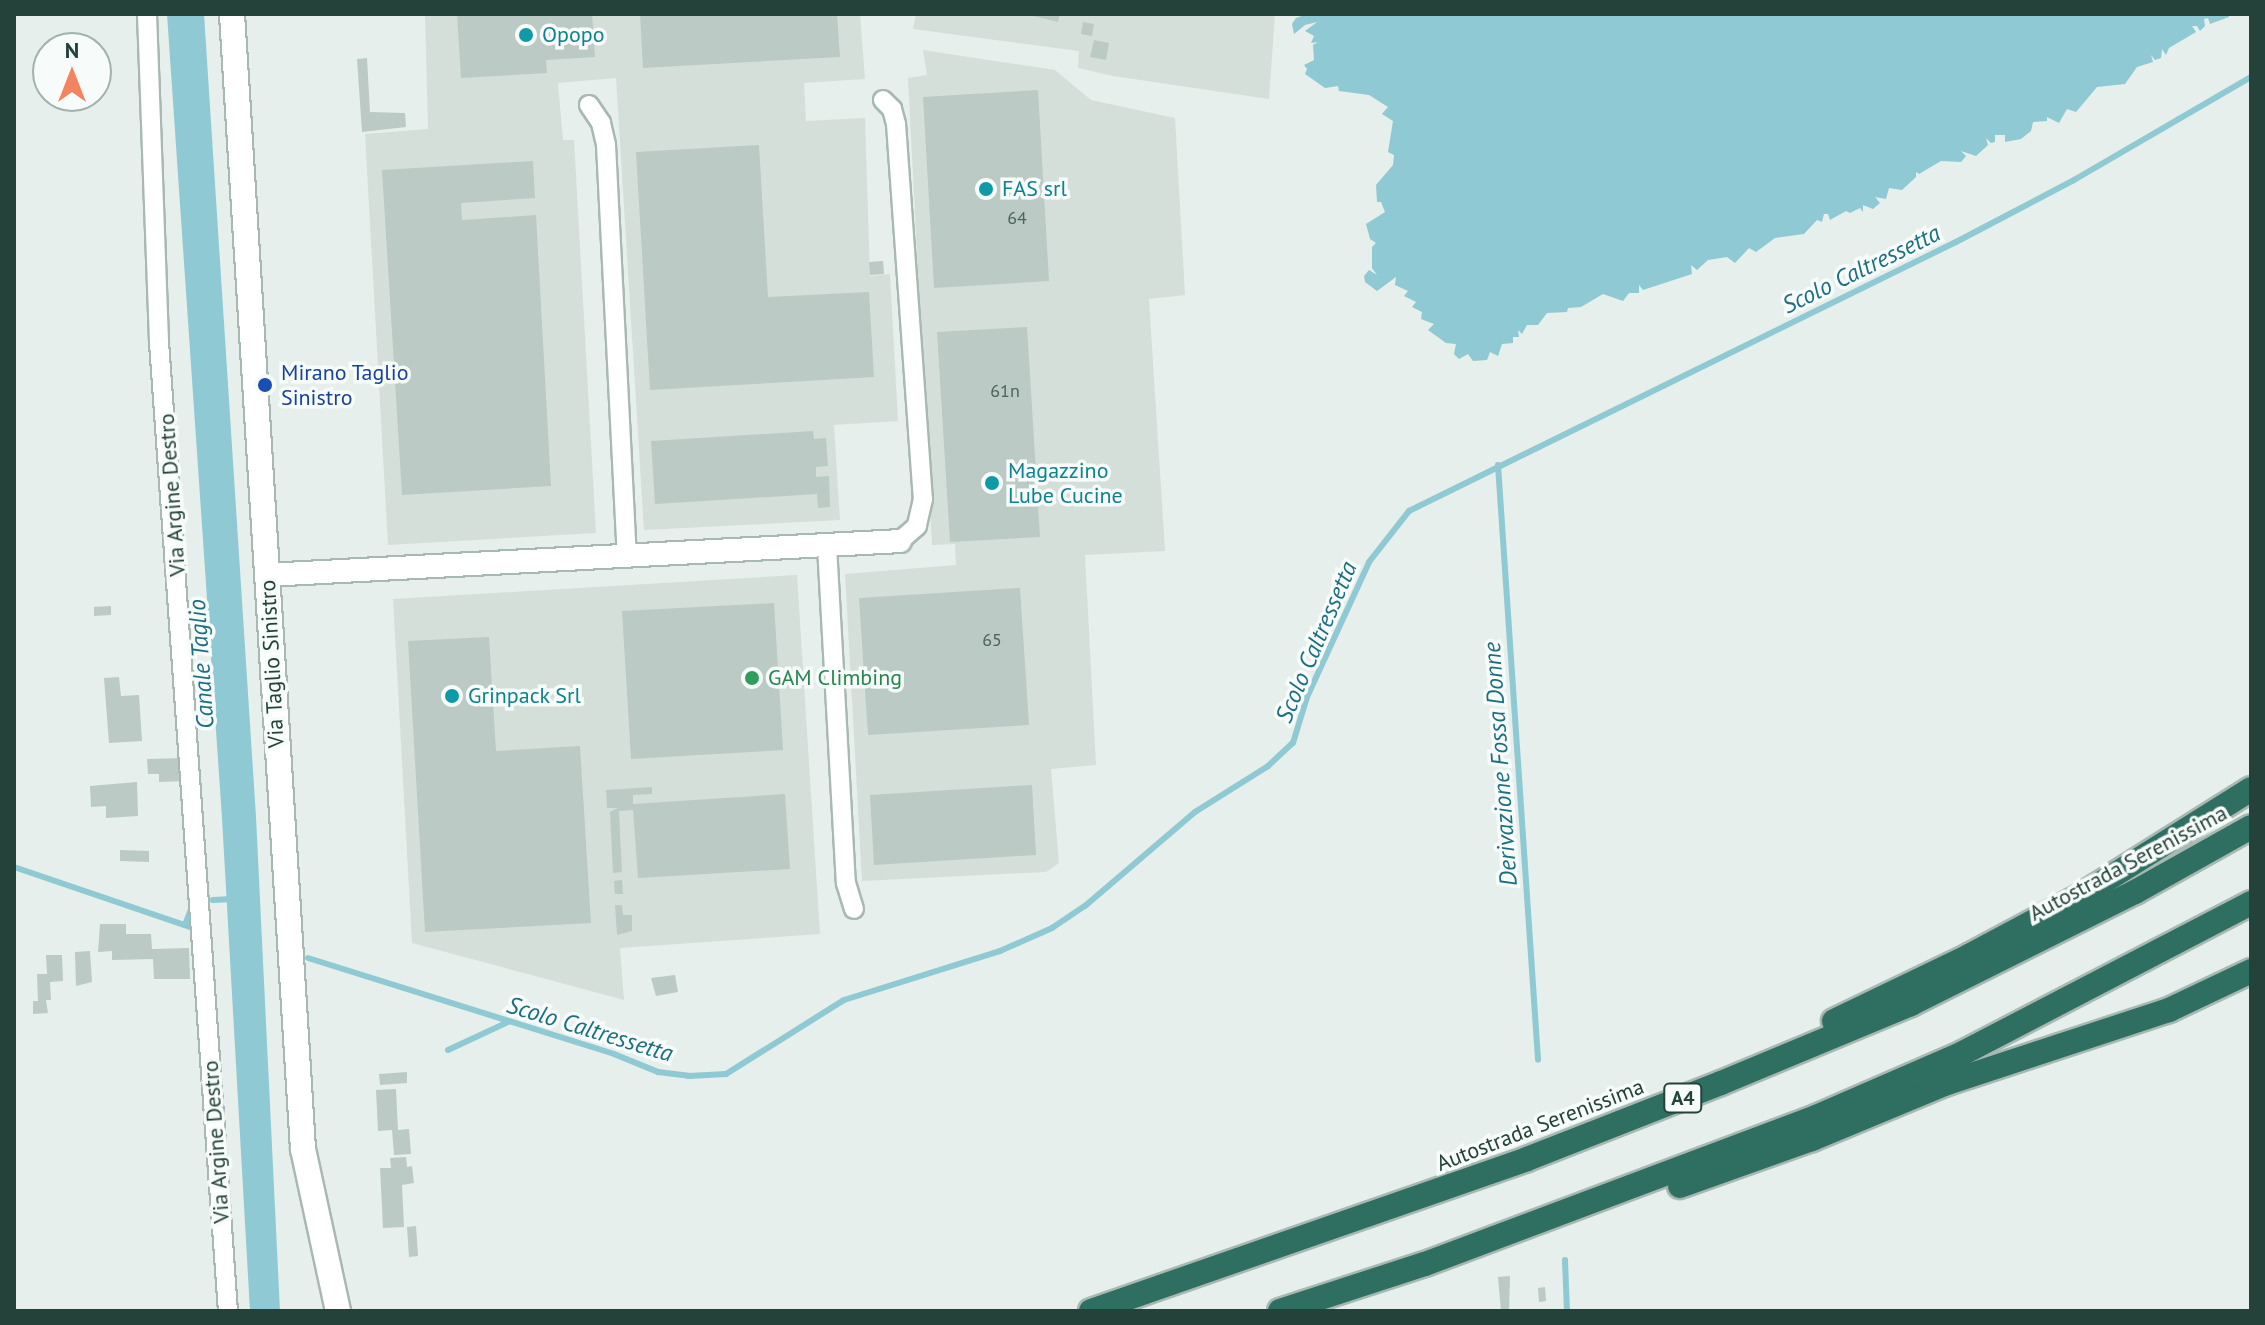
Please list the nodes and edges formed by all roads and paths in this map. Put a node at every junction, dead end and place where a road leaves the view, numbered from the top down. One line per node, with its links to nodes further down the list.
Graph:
1 (147, 14): 16 (street, Via Argine Destro)
2 (232, 14): 8 (main road, Via Taglio Sinistro)
3 (883, 100): 5 (street)
4 (589, 105): 7 (street)
5 (900, 541): 6 (street)
6 (827, 546): 7 (street); 12 (street)
7 (627, 557): 8 (street)
8 (267, 575): 17 (main road, Via Taglio Sinistro)
9 (2251, 789): 14 (highway)
10 (2251, 827): 14 (highway, Autostrada Serenissima / A4)
11 (2251, 903): 15 (highway)
12 (854, 909)
13 (2251, 971): 15 (highway)
14 (1721, 1083): 18 (highway, Autostrada Serenissima / A4)
15 (1425, 1264): 19 (highway)
16 (228, 1311)
17 (338, 1311)
18 (1091, 1311)
19 (1280, 1311)

